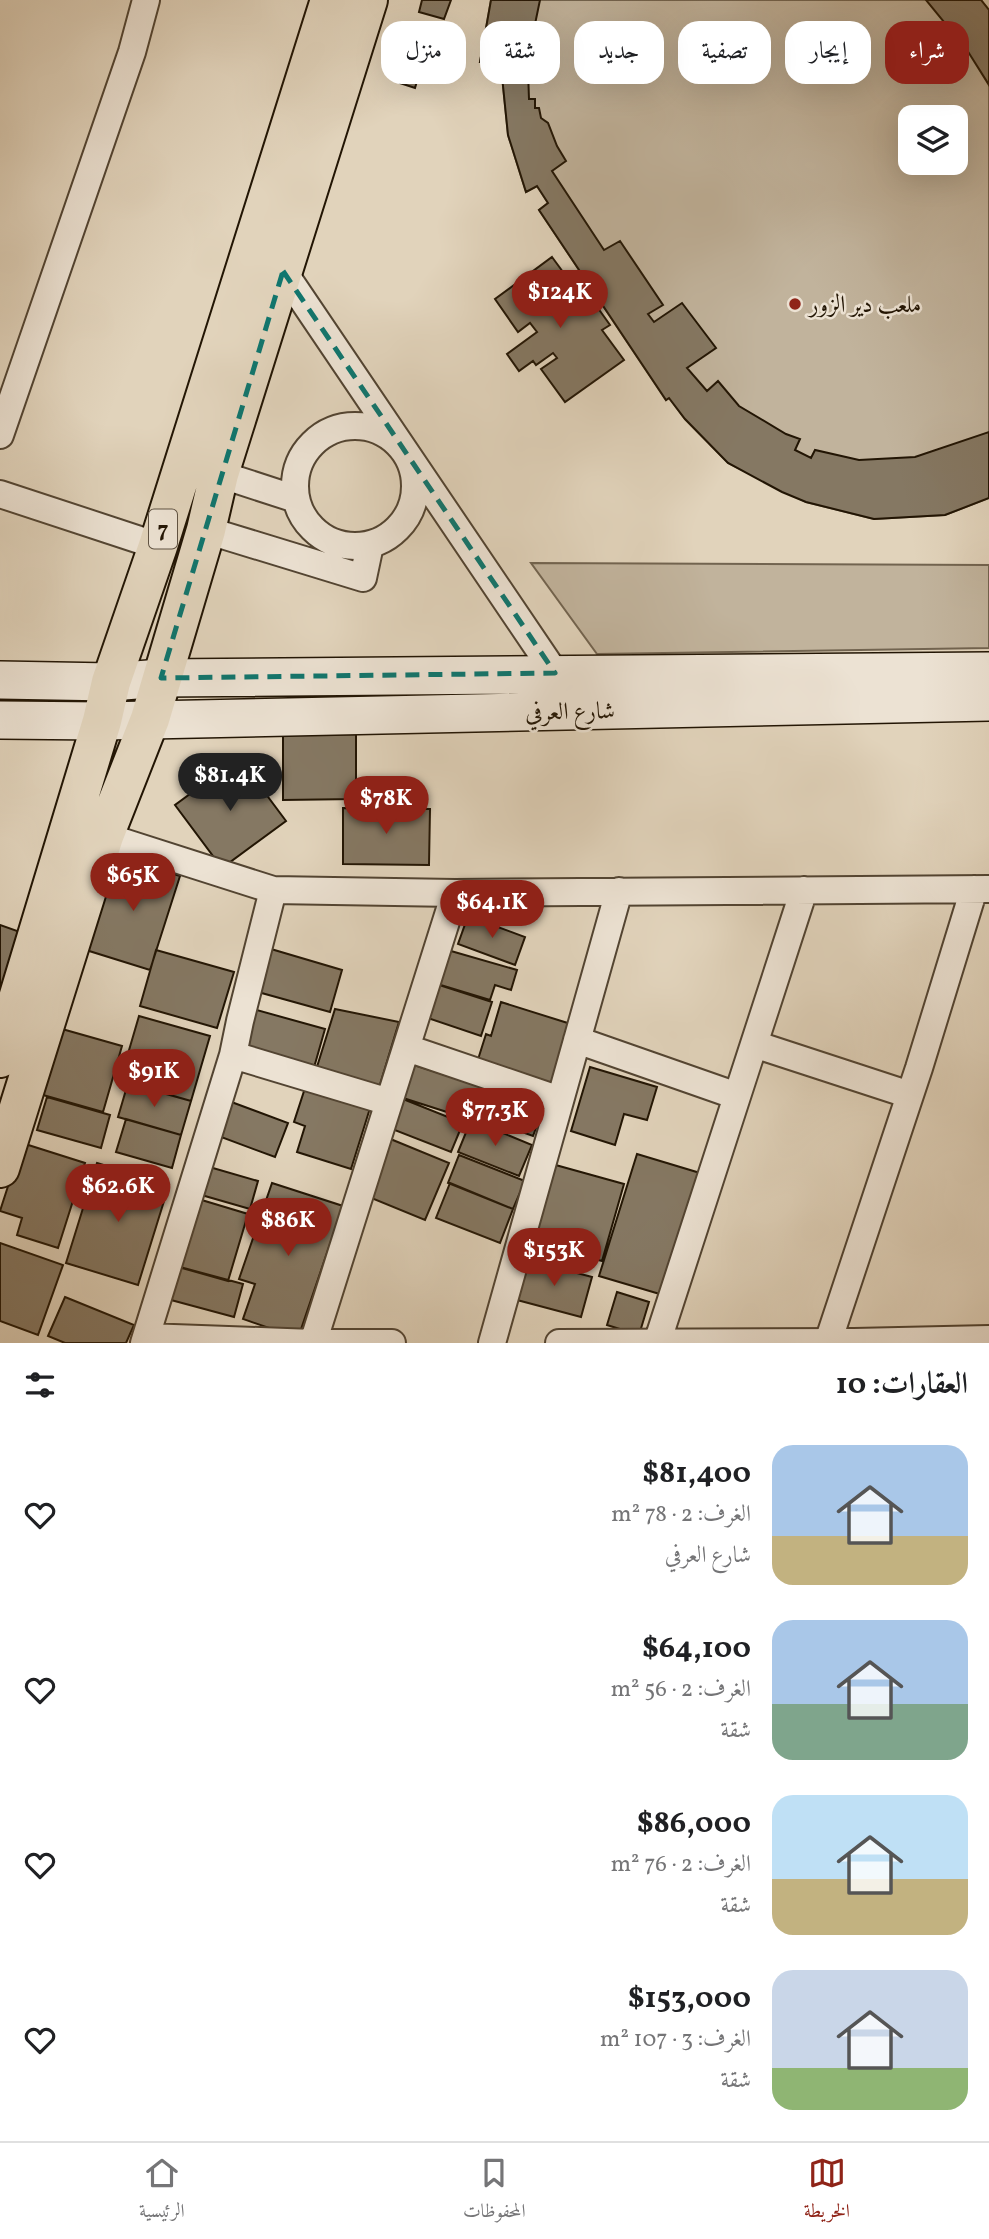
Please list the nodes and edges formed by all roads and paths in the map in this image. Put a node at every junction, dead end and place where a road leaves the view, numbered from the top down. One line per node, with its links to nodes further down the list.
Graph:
1 (146, 0): 5 (street)
2 (330, 0): 12 (main road, 7)
3 (368, 0): 4 (main road, 7)
4 (283, 271): 6 (street); 7 (main road, 7)
5 (0, 435)
6 (402, 448): 9 (street); 11 (street); 14 (street)
7 (219, 474): 9 (street); 10 (main road, 7)
8 (0, 494): 12 (street)
9 (296, 499): 11 (street)
10 (206, 530): 11 (street); 15 (main road, 7)
11 (370, 545)
12 (158, 546): 17 (main road, 7)
13 (989, 671): 14 (street, شارع العرفي)
14 (555, 673): 15 (street, شارع العرفي)
15 (161, 678): 17 (street, شارع العرفي); 19 (main road, 7)
16 (0, 680): 17 (street, شارع العرفي)
17 (111, 682): 21 (main road, 7)
18 (989, 702): 19 (street, شارع العرفي)
19 (150, 719): 21 (street, شارع العرفي); 22 (main road, 7)
20 (0, 720): 21 (street, شارع العرفي)
21 (102, 721): 32 (main road, 7)
22 (104, 836): 24 (street); 37 (main road, 7)
23 (982, 889): 25 (street); 34 (street)
24 (273, 890): 27 (street); 31 (street)
25 (804, 890): 26 (street); 29 (street)
26 (619, 891): 27 (street); 28 (street)
27 (456, 893): 30 (street)
28 (577, 1040): 33 (street); 35 (street)
29 (754, 1044): 33 (street); 34 (street)
30 (407, 1048): 35 (street); 36 (street)
31 (233, 1055): 36 (street); 39 (street)
32 (0, 1058)
33 (737, 1096): 45 (street)
34 (910, 1096): 40 (street)
35 (560, 1100): 43 (street)
36 (389, 1102): 41 (street)
37 (0, 1168)
38 (989, 1339): 40 (street)
39 (145, 1340): 41 (street)
40 (828, 1342): 45 (street)
41 (313, 1343): 42 (street)
42 (391, 1343)
43 (492, 1343)
44 (559, 1343): 45 (street)
45 (657, 1343)

